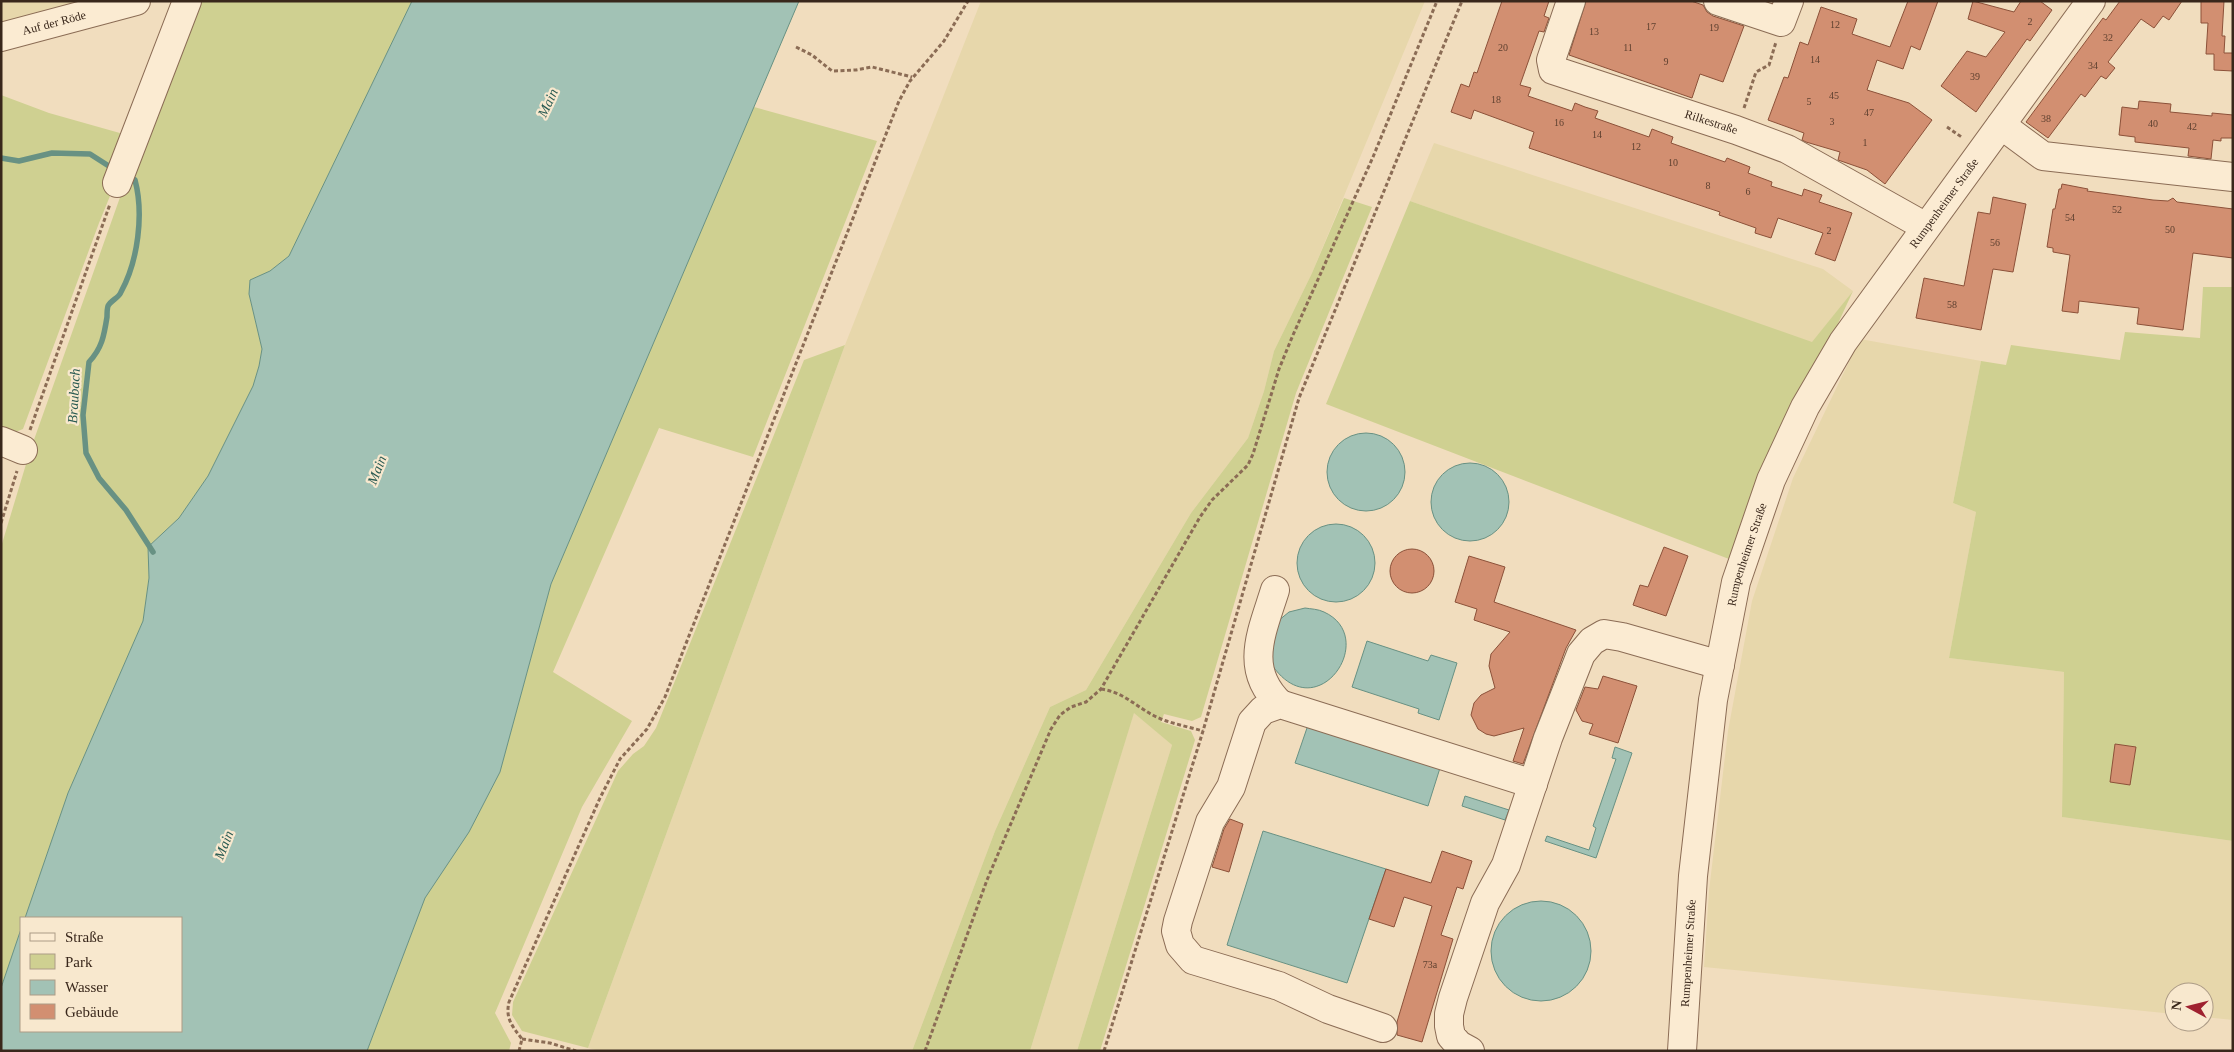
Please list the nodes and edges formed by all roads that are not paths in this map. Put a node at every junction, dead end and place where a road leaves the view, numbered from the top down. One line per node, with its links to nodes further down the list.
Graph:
1 (136, 1): 7 (street, Auf der Röde)
2 (187, 1): 10 (street)
3 (1571, 1): 11 (street, Rilkestraße)
4 (1718, 1): 6 (street)
5 (2091, 1): 8 (street, Rumpenheimer Straße)
6 (1785, 12)
7 (1, 37)
8 (2001, 125): 9 (street); 11 (street, Rumpenheimer Straße)
9 (2233, 177)
10 (117, 183)
11 (1926, 227): 13 (street, Rumpenheimer Straße)
12 (1275, 590): 14 (street)
13 (1720, 665): 15 (street); 18 (street, Rumpenheimer Straße)
14 (1280, 704): 15 (street); 16 (street)
15 (1533, 784): 17 (street)
16 (1383, 1028)
17 (1470, 1051)
18 (1682, 1051)

